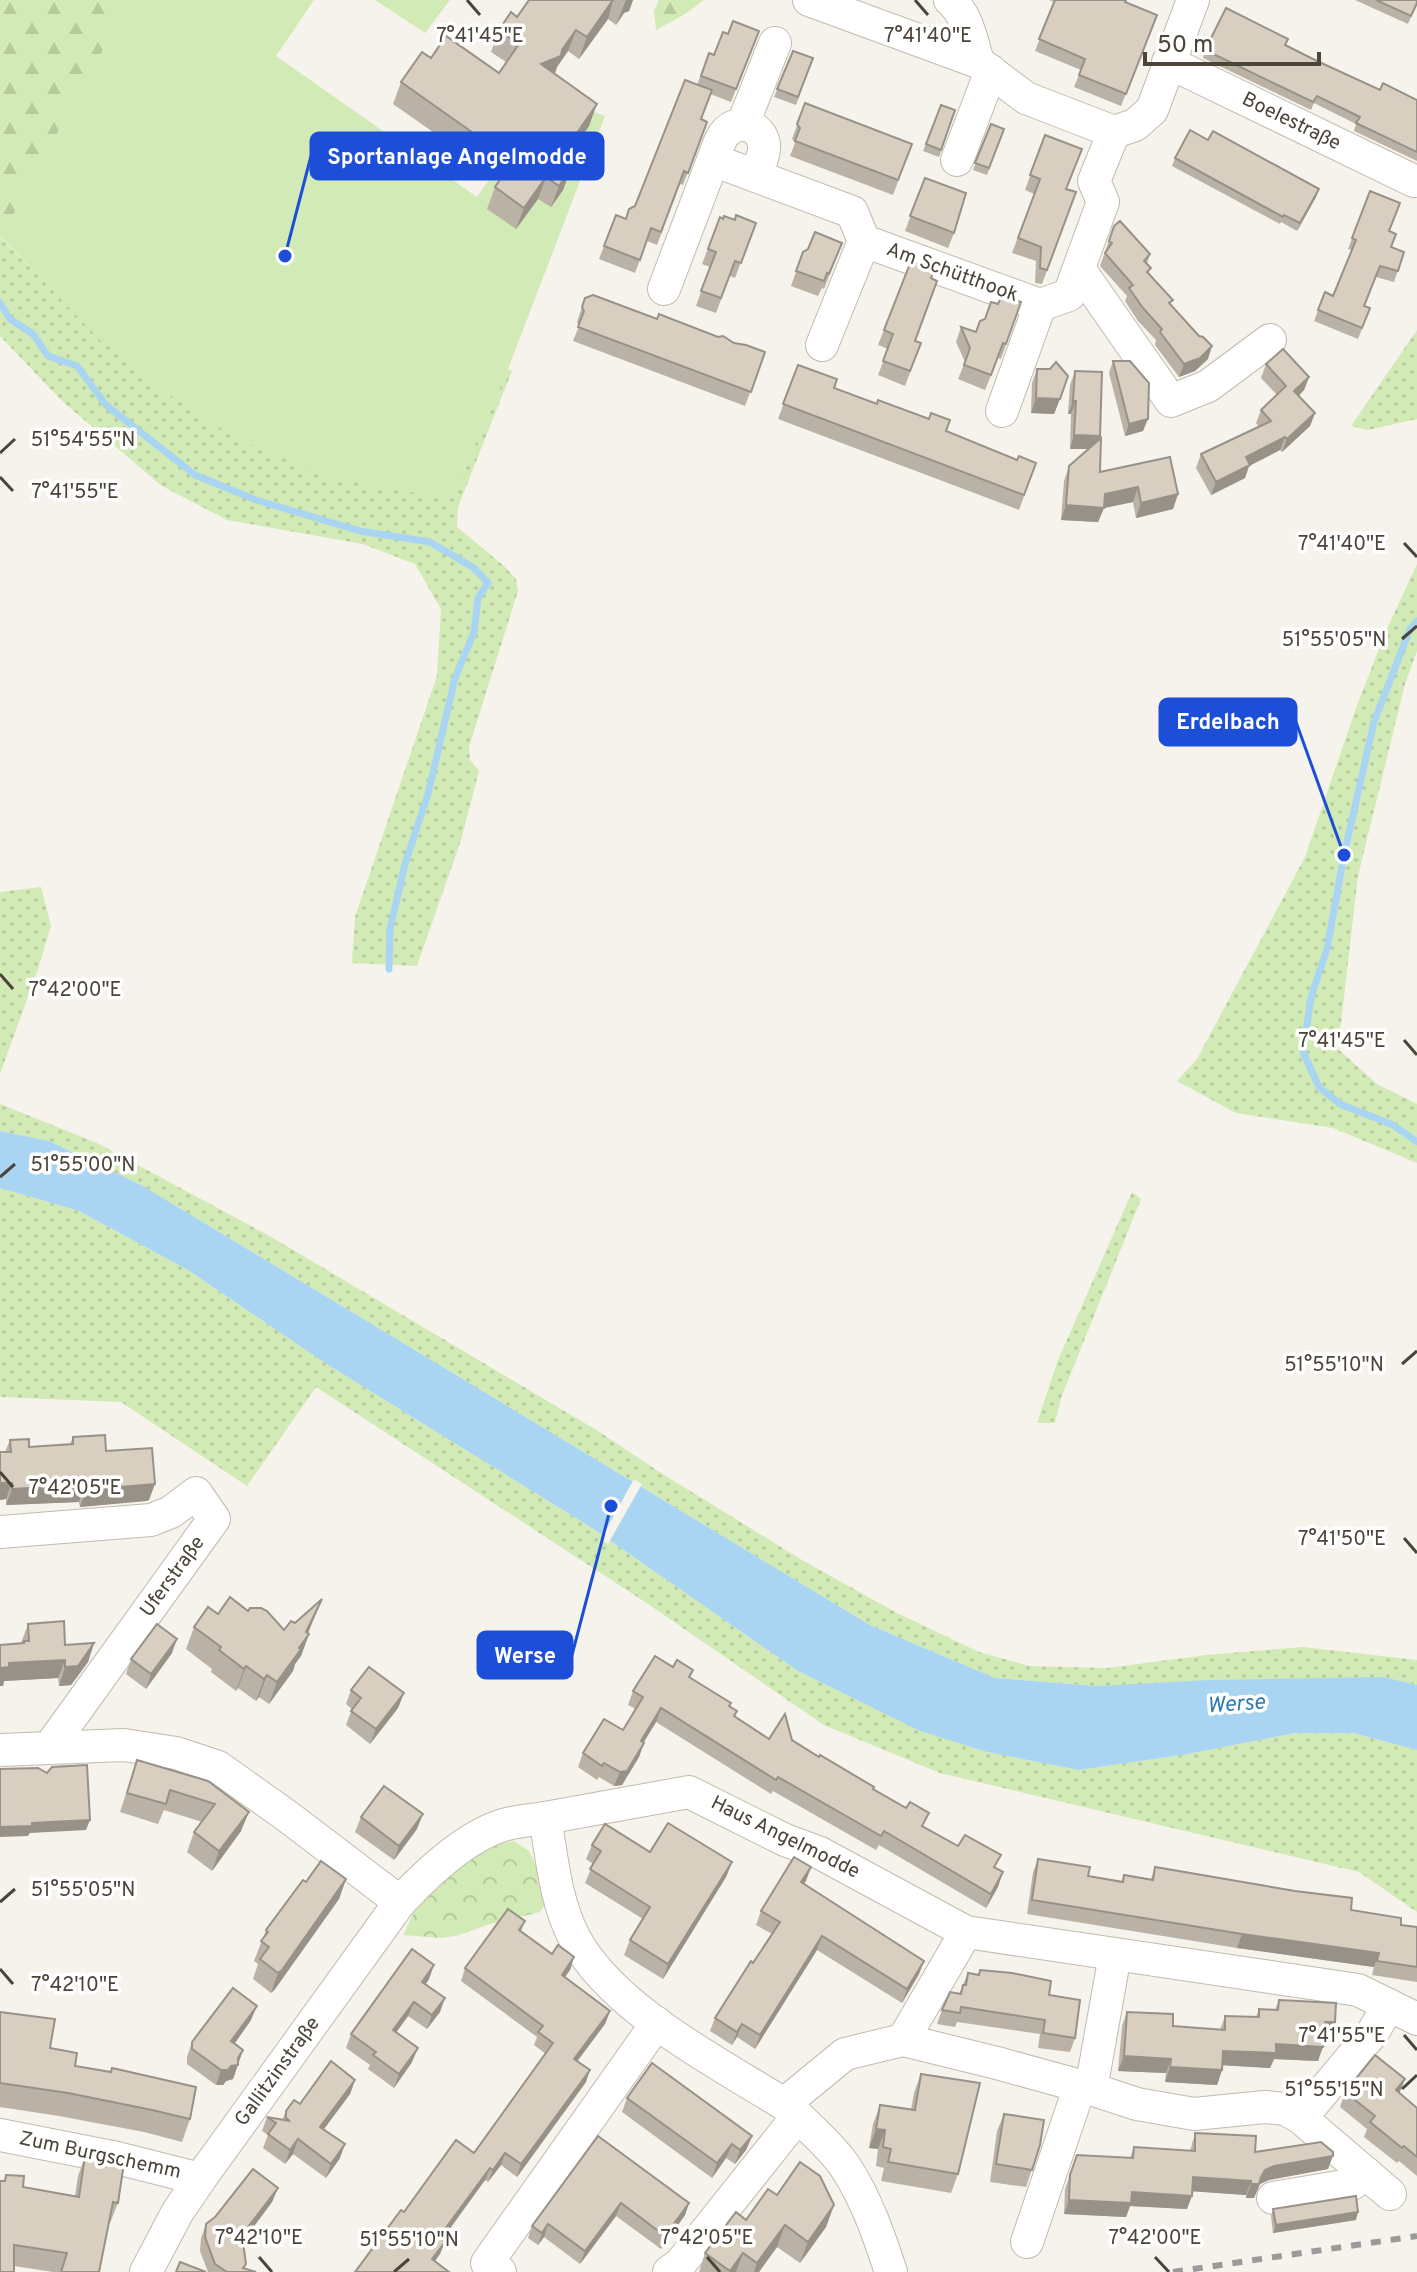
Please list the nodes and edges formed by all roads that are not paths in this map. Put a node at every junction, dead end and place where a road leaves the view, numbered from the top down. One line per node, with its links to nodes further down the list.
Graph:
1 (809, 0): 6 (street)
2 (950, 0): 6 (street)
3 (1193, 0): 5 (street)
4 (775, 43): 7 (street)
5 (1168, 62): 8 (street); 12 (street, Boelestraße)
6 (984, 66): 8 (street); 10 (street)
7 (743, 124): 9 (street); 11 (street)
8 (1114, 132): 14 (street, Am Schütthook)
9 (713, 160): 11 (street, Am Schütthook); 15 (street)
10 (957, 160)
11 (755, 175): 13 (street, Am Schütthook)
12 (1414, 181)
13 (864, 241): 16 (street, Am Schütthook); 18 (street, Am Schütthook)
14 (1079, 269): 16 (street, Am Schütthook); 17 (street)
15 (664, 289)
16 (1040, 305): 19 (street, Am Schütthook)
17 (1270, 340)
18 (822, 345)
19 (1002, 411)
20 (0, 1532): 21 (street, Uferstraße)
21 (49, 1748): 22 (street); 24 (street)
22 (0, 1750)
23 (545, 1818): 24 (street, Haus Angelmodde); 25 (street, Haus Angelmodde); 28 (street)
24 (411, 1890): 34 (street, Gallitzinstraße)
25 (966, 1932): 26 (street, Haus Angelmodde); 29 (street)
26 (1115, 1955): 27 (street, Haus Angelmodde); 30 (street)
27 (1403, 2012): 32 (street, Haus Angelmodde)
28 (657, 2023): 31 (street); 37 (street)
29 (903, 2040): 30 (street); 31 (street)
30 (1085, 2087): 32 (street); 36 (street)
31 (791, 2110): 39 (street); 40 (street)
32 (1301, 2118): 35 (street)
33 (0, 2135): 34 (street, Zum Burgschemm)
34 (200, 2179): 38 (street, Gallitzinstraße)
35 (1273, 2198)
36 (1027, 2242)
37 (489, 2269)
38 (146, 2272)
39 (669, 2272)
40 (891, 2272)

